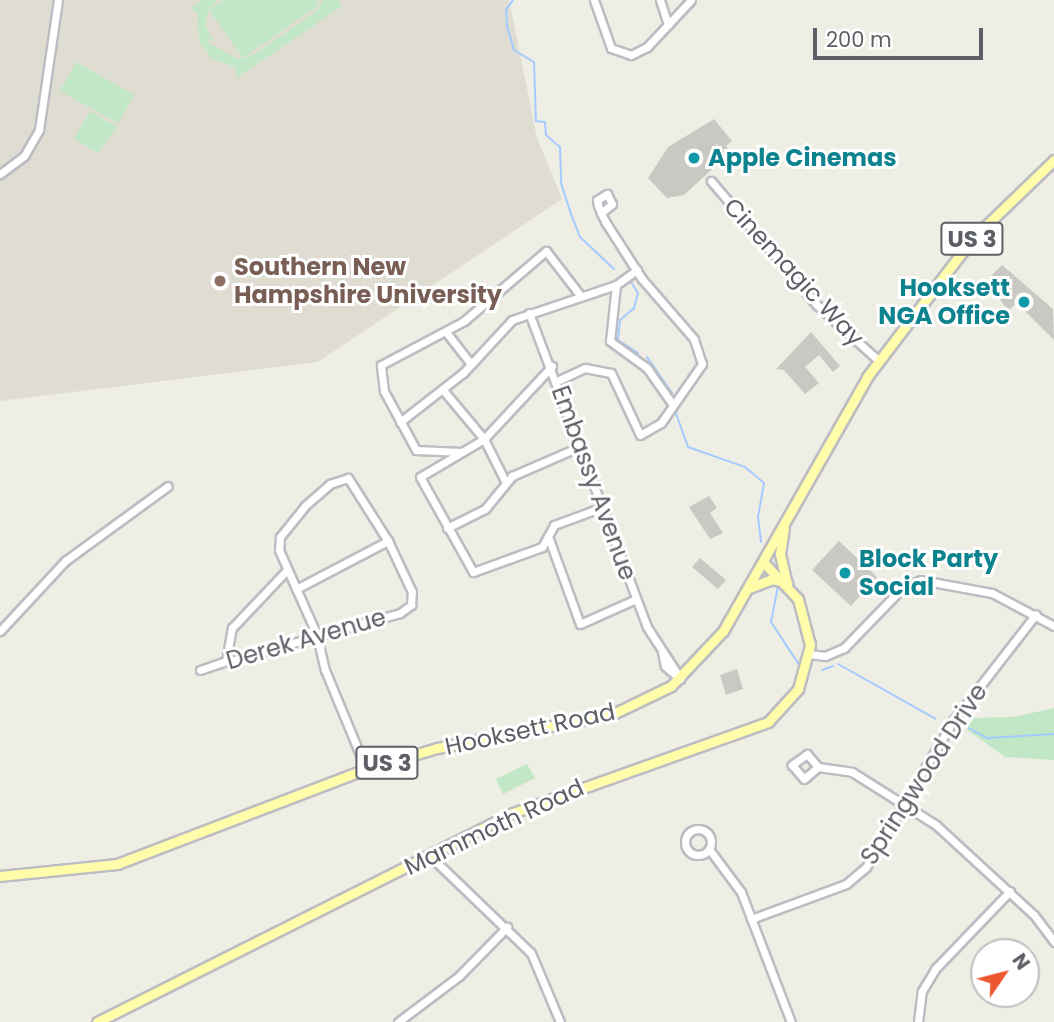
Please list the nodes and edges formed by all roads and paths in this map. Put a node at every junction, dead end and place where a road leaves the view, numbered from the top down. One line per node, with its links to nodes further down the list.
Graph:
1 (58, 0): 7 (street)
2 (594, 0): 5 (street)
3 (660, 0): 5 (street)
4 (691, 0): 5 (street)
5 (668, 25)
6 (1054, 160): 15 (main road, Hooksett Road / US 3)
7 (0, 174)
8 (711, 181): 15 (street, Cinemagic Way)
9 (601, 213): 10 (street)
10 (637, 270): 11 (street); 20 (street)
11 (616, 285): 12 (street); 20 (street)
12 (580, 295): 13 (street); 14 (street)
13 (529, 313): 16 (street); 17 (street, Embassy Avenue)
14 (446, 332): 16 (street); 21 (street)
15 (879, 361): 28 (main road, Hooksett Road / US 3)
16 (471, 363): 19 (street)
17 (552, 366): 18 (street, Embassy Avenue); 22 (street)
18 (557, 381): 20 (street); 23 (street, Embassy Avenue)
19 (443, 390): 21 (street); 22 (street)
20 (673, 405)
21 (400, 422): 24 (street)
22 (484, 439): 24 (street); 25 (street)
23 (581, 446): 25 (street); 27 (street, Embassy Avenue)
24 (462, 452): 29 (street)
25 (505, 481): 29 (street)
26 (168, 486): 40 (street)
27 (603, 507): 30 (street); 37 (street, Embassy Avenue)
28 (785, 520): 32 (main road, Hooksett Road / US 3); 34 (main road)
29 (447, 528): 30 (street)
30 (549, 539): 37 (street)
31 (387, 541): 33 (street); 36 (street); 41 (street, Derek Avenue)
32 (763, 562): 34 (main road, Mammoth Road); 35 (main road, Hooksett Road / US 3)
33 (286, 571): 36 (street); 43 (street)
34 (788, 583): 35 (main road); 42 (main road, Mammoth Road)
35 (749, 588): 45 (main road, Hooksett Road / US 3)
36 (296, 589): 41 (street)
37 (636, 599): 45 (street, Embassy Avenue)
38 (1036, 614): 39 (street); 42 (street); 48 (street, Springwood Drive)
39 (1054, 626)
40 (0, 631)
41 (317, 636): 43 (street, Derek Avenue); 47 (street)
42 (809, 654): 50 (main road, Mammoth Road)
43 (226, 661): 44 (street, Derek Avenue)
44 (200, 670)
45 (680, 679): 47 (main road, Hooksett Road / US 3)
46 (818, 767): 48 (street)
47 (366, 769): 51 (main road, Hooksett Road / US 3)
48 (903, 804): 52 (street); 53 (street, Springwood Drive)
49 (709, 849): 53 (street)
50 (429, 855): 54 (street); 56 (main road, Mammoth Road)
51 (0, 876)
52 (1010, 891): 55 (street); 60 (street)
53 (751, 919): 59 (street)
54 (507, 926): 57 (street); 58 (street)
55 (1054, 942)
56 (97, 1022)
57 (398, 1022)
58 (559, 1022)
59 (791, 1022)
60 (918, 1022)

